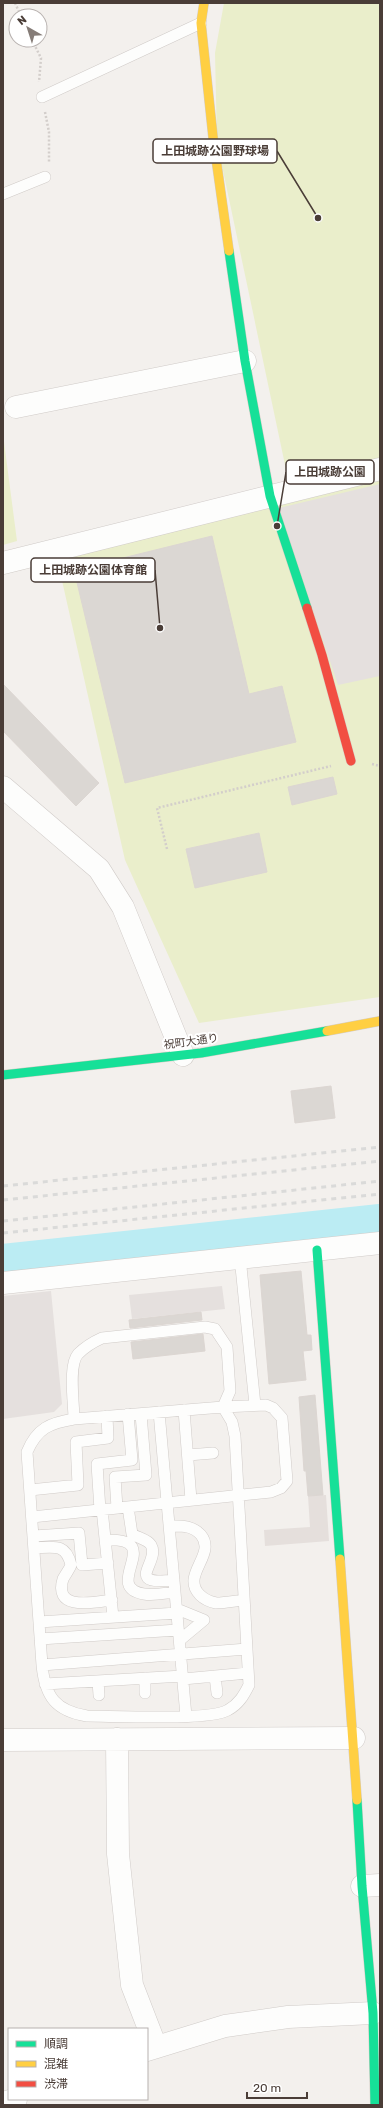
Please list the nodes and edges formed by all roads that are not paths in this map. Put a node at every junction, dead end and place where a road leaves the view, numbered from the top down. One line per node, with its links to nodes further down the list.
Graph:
1 (204, 3): 2 (street)
2 (201, 23): 3 (lane); 6 (street)
3 (42, 97)
4 (45, 177): 5 (lane)
5 (3, 194)
6 (245, 361): 7 (street); 9 (street)
7 (16, 407)
8 (380, 469): 9 (street)
9 (270, 496): 10 (street); 11 (street)
10 (3, 563)
11 (352, 761)
12 (3, 788): 14 (street)
13 (380, 1021): 14 (street, 祝町大通り)
14 (183, 1055): 15 (street, 祝町大通り)
15 (3, 1075)
16 (380, 1243): 17 (street)
17 (317, 1250): 18 (street); 63 (street)
18 (240, 1257): 19 (street); 20 (lane)
19 (3, 1283)
20 (255, 1405): 21 (lane); 31 (lane)
21 (223, 1407): 22 (lane); 27 (lane); 31 (lane)
22 (184, 1410): 23 (lane); 29 (lane)
23 (159, 1412): 25 (lane); 33 (lane)
24 (128, 1414): 25 (lane); 26 (lane); 35 (lane)
25 (141, 1414): 34 (lane)
26 (107, 1416): 27 (lane); 30 (lane)
27 (74, 1419): 30 (lane)
28 (213, 1453): 29 (lane)
29 (188, 1455): 32 (lane)
30 (30, 1490): 36 (lane)
31 (239, 1496): 32 (lane); 44 (lane)
32 (191, 1500): 33 (lane)
33 (168, 1503): 34 (lane); 37 (lane)
34 (123, 1507): 35 (lane); 42 (lane)
35 (101, 1510): 36 (lane); 39 (lane)
36 (32, 1517): 38 (lane)
37 (170, 1526): 42 (lane); 44 (lane)
38 (34, 1536): 40 (lane); 41 (lane)
39 (105, 1540): 41 (lane); 42 (lane)
40 (34, 1548): 43 (lane); 47 (lane)
41 (108, 1563): 43 (lane)
42 (175, 1586): 45 (lane)
43 (112, 1600): 46 (lane)
44 (244, 1600): 50 (lane)
45 (177, 1611): 46 (lane); 48 (lane); 48 (lane)
46 (113, 1617): 47 (lane)
47 (39, 1622): 49 (lane)
48 (179, 1635): 49 (lane); 51 (lane)
49 (40, 1639): 52 (lane)
50 (247, 1649): 51 (lane); 53 (lane)
51 (181, 1654): 52 (lane); 55 (lane)
52 (42, 1665): 58 (lane)
53 (248, 1673): 54 (lane); 62 (lane)
54 (215, 1676): 55 (lane); 60 (lane)
55 (183, 1677): 56 (lane); 62 (lane)
56 (144, 1678): 57 (lane); 59 (lane)
57 (98, 1681): 58 (lane); 61 (lane)
58 (45, 1684): 62 (lane)
59 (145, 1693)
60 (216, 1693)
61 (99, 1695)
62 (186, 1716)
63 (354, 1738): 64 (street); 66 (street)
64 (117, 1739): 65 (street); 68 (street)
65 (3, 1740)
66 (371, 1886): 67 (street)
67 (373, 2013): 70 (street); 71 (street)
68 (146, 2028)
69 (148, 2035): 71 (street)
70 (376, 2047): 74 (street)
71 (152, 2048)
72 (13, 2100): 73 (street)
73 (3, 2103)
74 (375, 2105)

